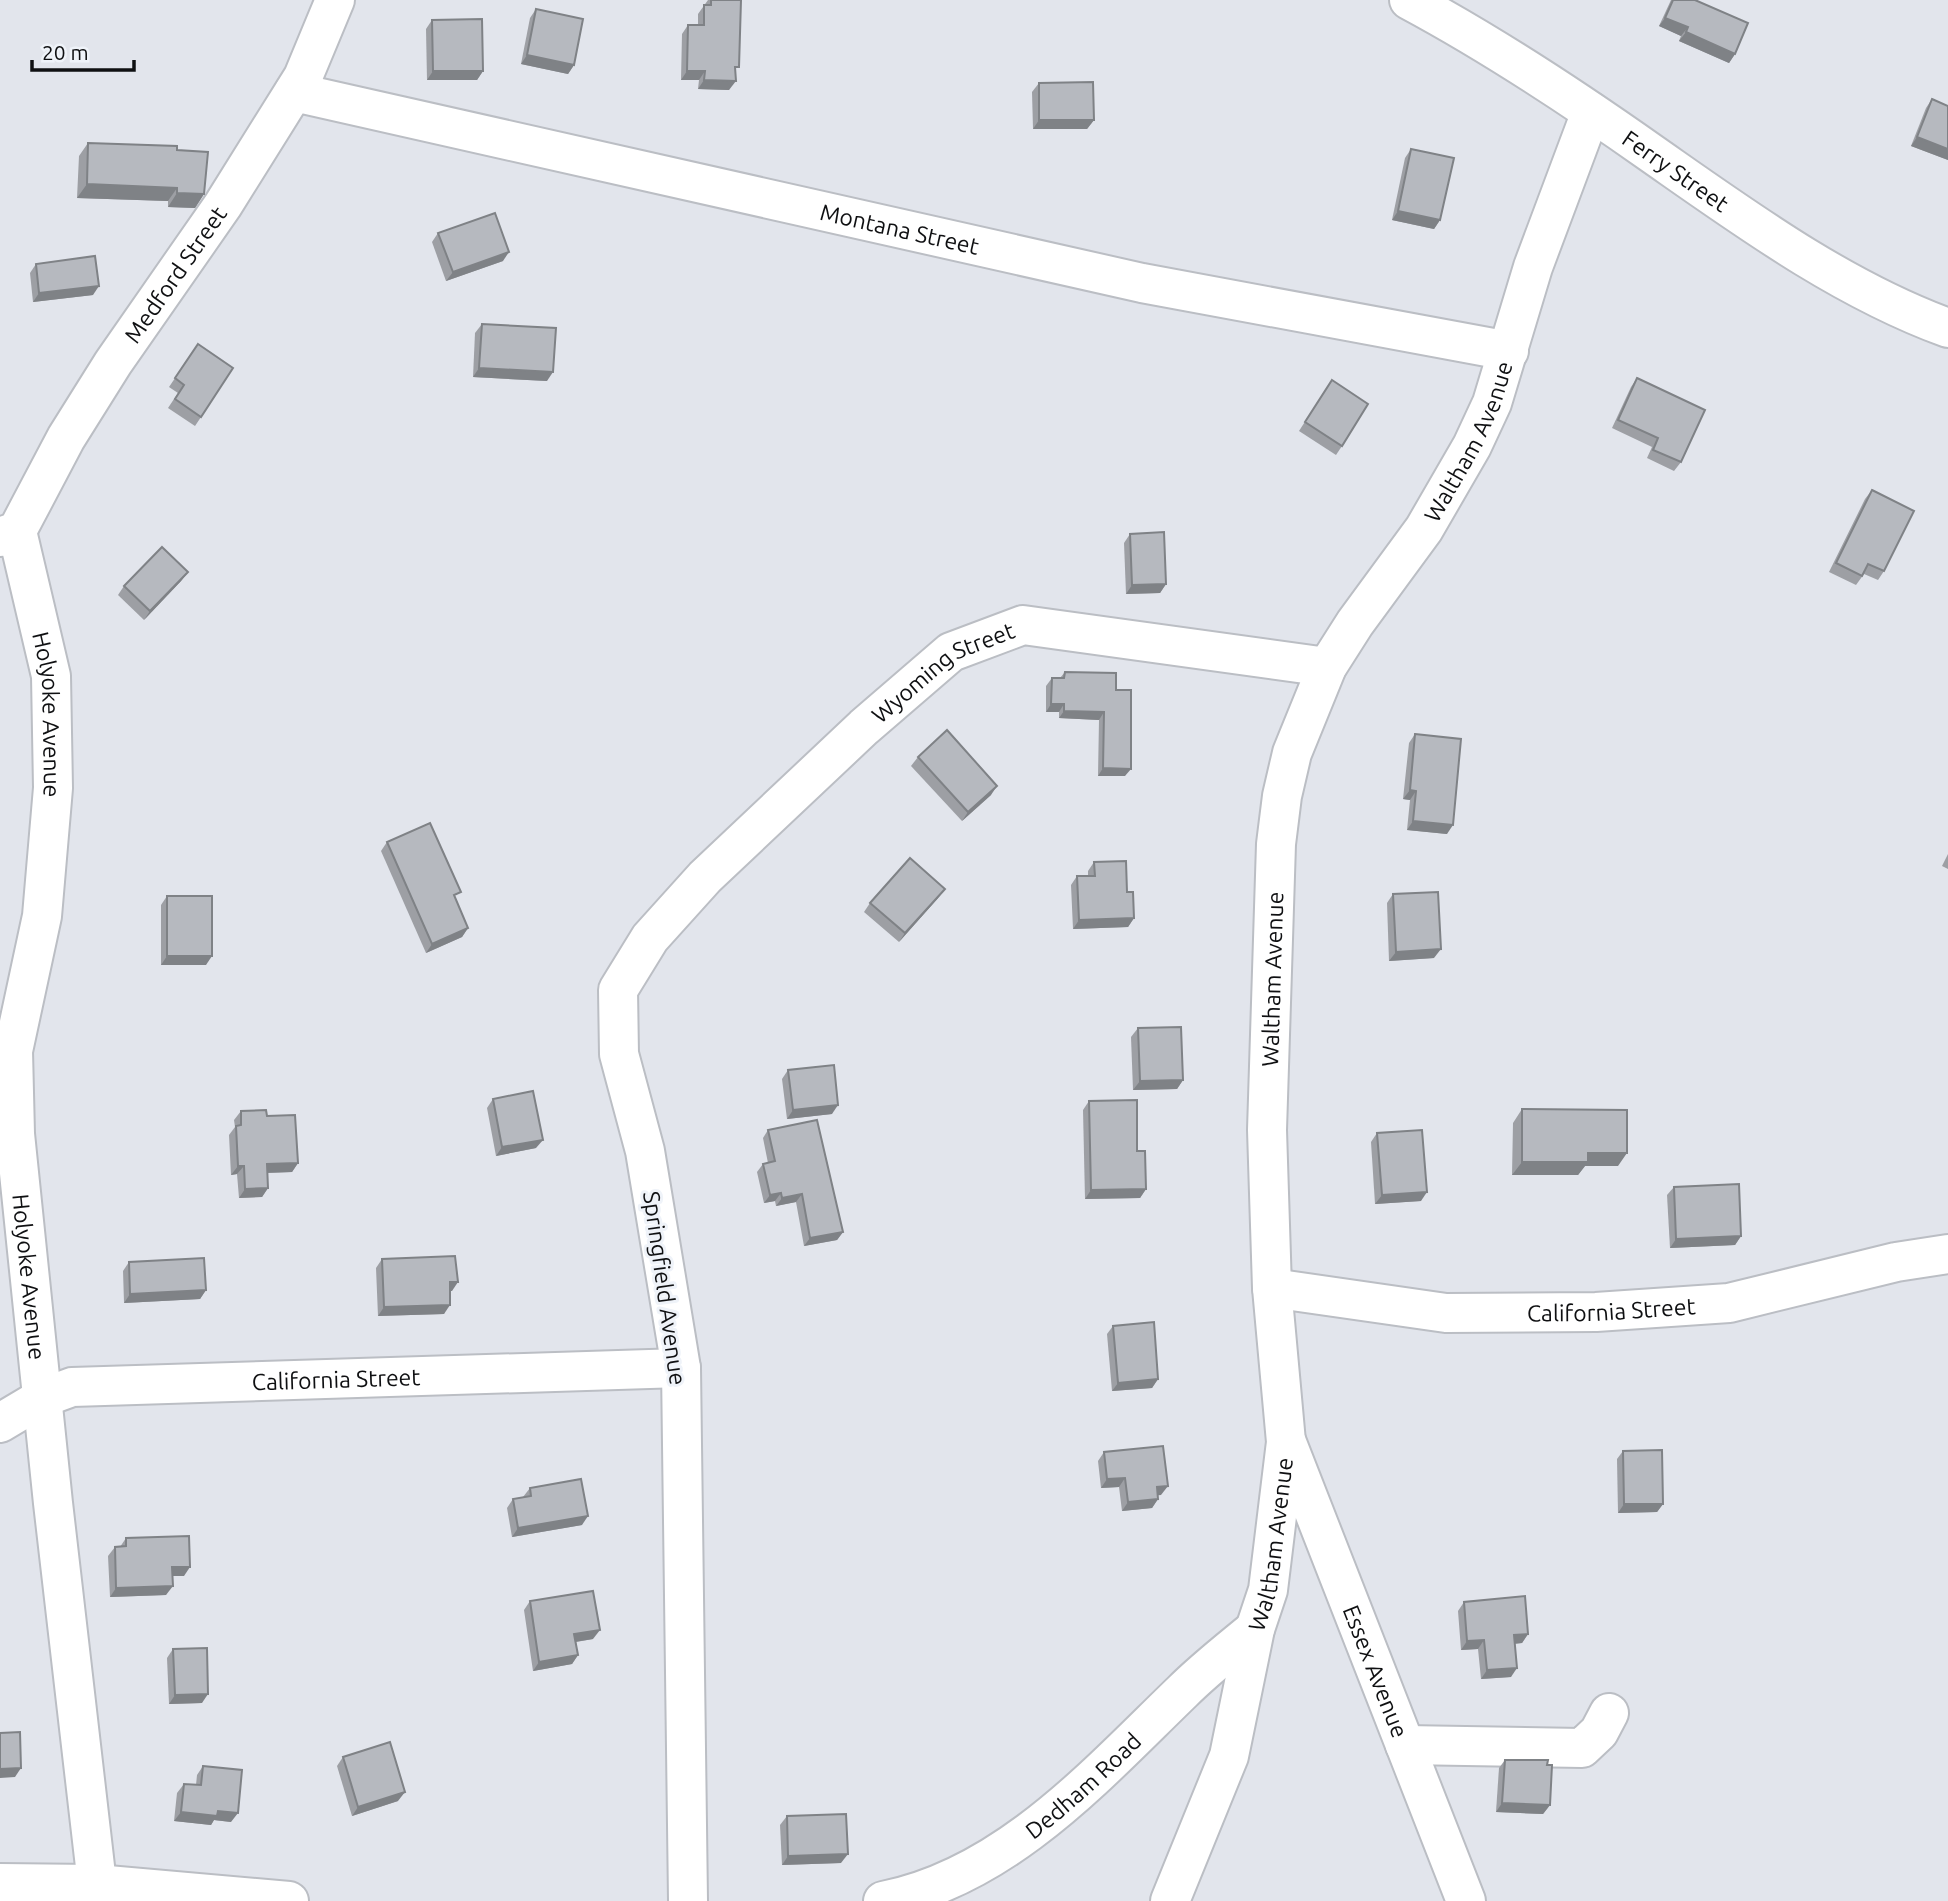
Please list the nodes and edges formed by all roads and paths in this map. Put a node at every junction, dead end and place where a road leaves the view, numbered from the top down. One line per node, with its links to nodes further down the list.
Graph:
1 (335, 0): 3 (street, Medford Street)
2 (1409, 0): 4 (street, Ferry Street)
3 (294, 92): 6 (street, Montana Street); 7 (street, Medford Street)
4 (1591, 112): 5 (street, Ferry Street); 6 (street, Waltham Avenue)
5 (1948, 328)
6 (1509, 351): 8 (street, Waltham Avenue)
7 (9, 534): 10 (street, Holyoke Avenue)
8 (1327, 667): 9 (street, Wyoming Street); 12 (street, Waltham Avenue)
9 (705, 877): 13 (street, Springfield Avenue)
10 (6, 1050): 14 (street, Holyoke Avenue)
11 (1948, 1254): 12 (street, California Street)
12 (1272, 1288): 16 (street, Waltham Avenue)
13 (681, 1368): 14 (street, California Street); 25 (street, Springfield Avenue)
14 (43, 1398): 15 (street, California Street); 23 (street, Holyoke Avenue)
15 (0, 1423)
16 (1286, 1442): 17 (street, Waltham Avenue); 21 (street, Essex Avenue)
17 (1255, 1629): 18 (street, Dedham Road); 19 (street, Waltham Avenue)
18 (1185, 1689): 19 (street); 26 (street, Dedham Road)
19 (1239, 1709): 27 (street, Waltham Avenue)
20 (1609, 1713): 21 (street)
21 (1405, 1745): 28 (street, Essex Avenue)
22 (0, 1883): 23 (street)
23 (98, 1893): 24 (street)
24 (289, 1901)
25 (688, 1901)
26 (883, 1901)
27 (1170, 1901)
28 (1466, 1901)

